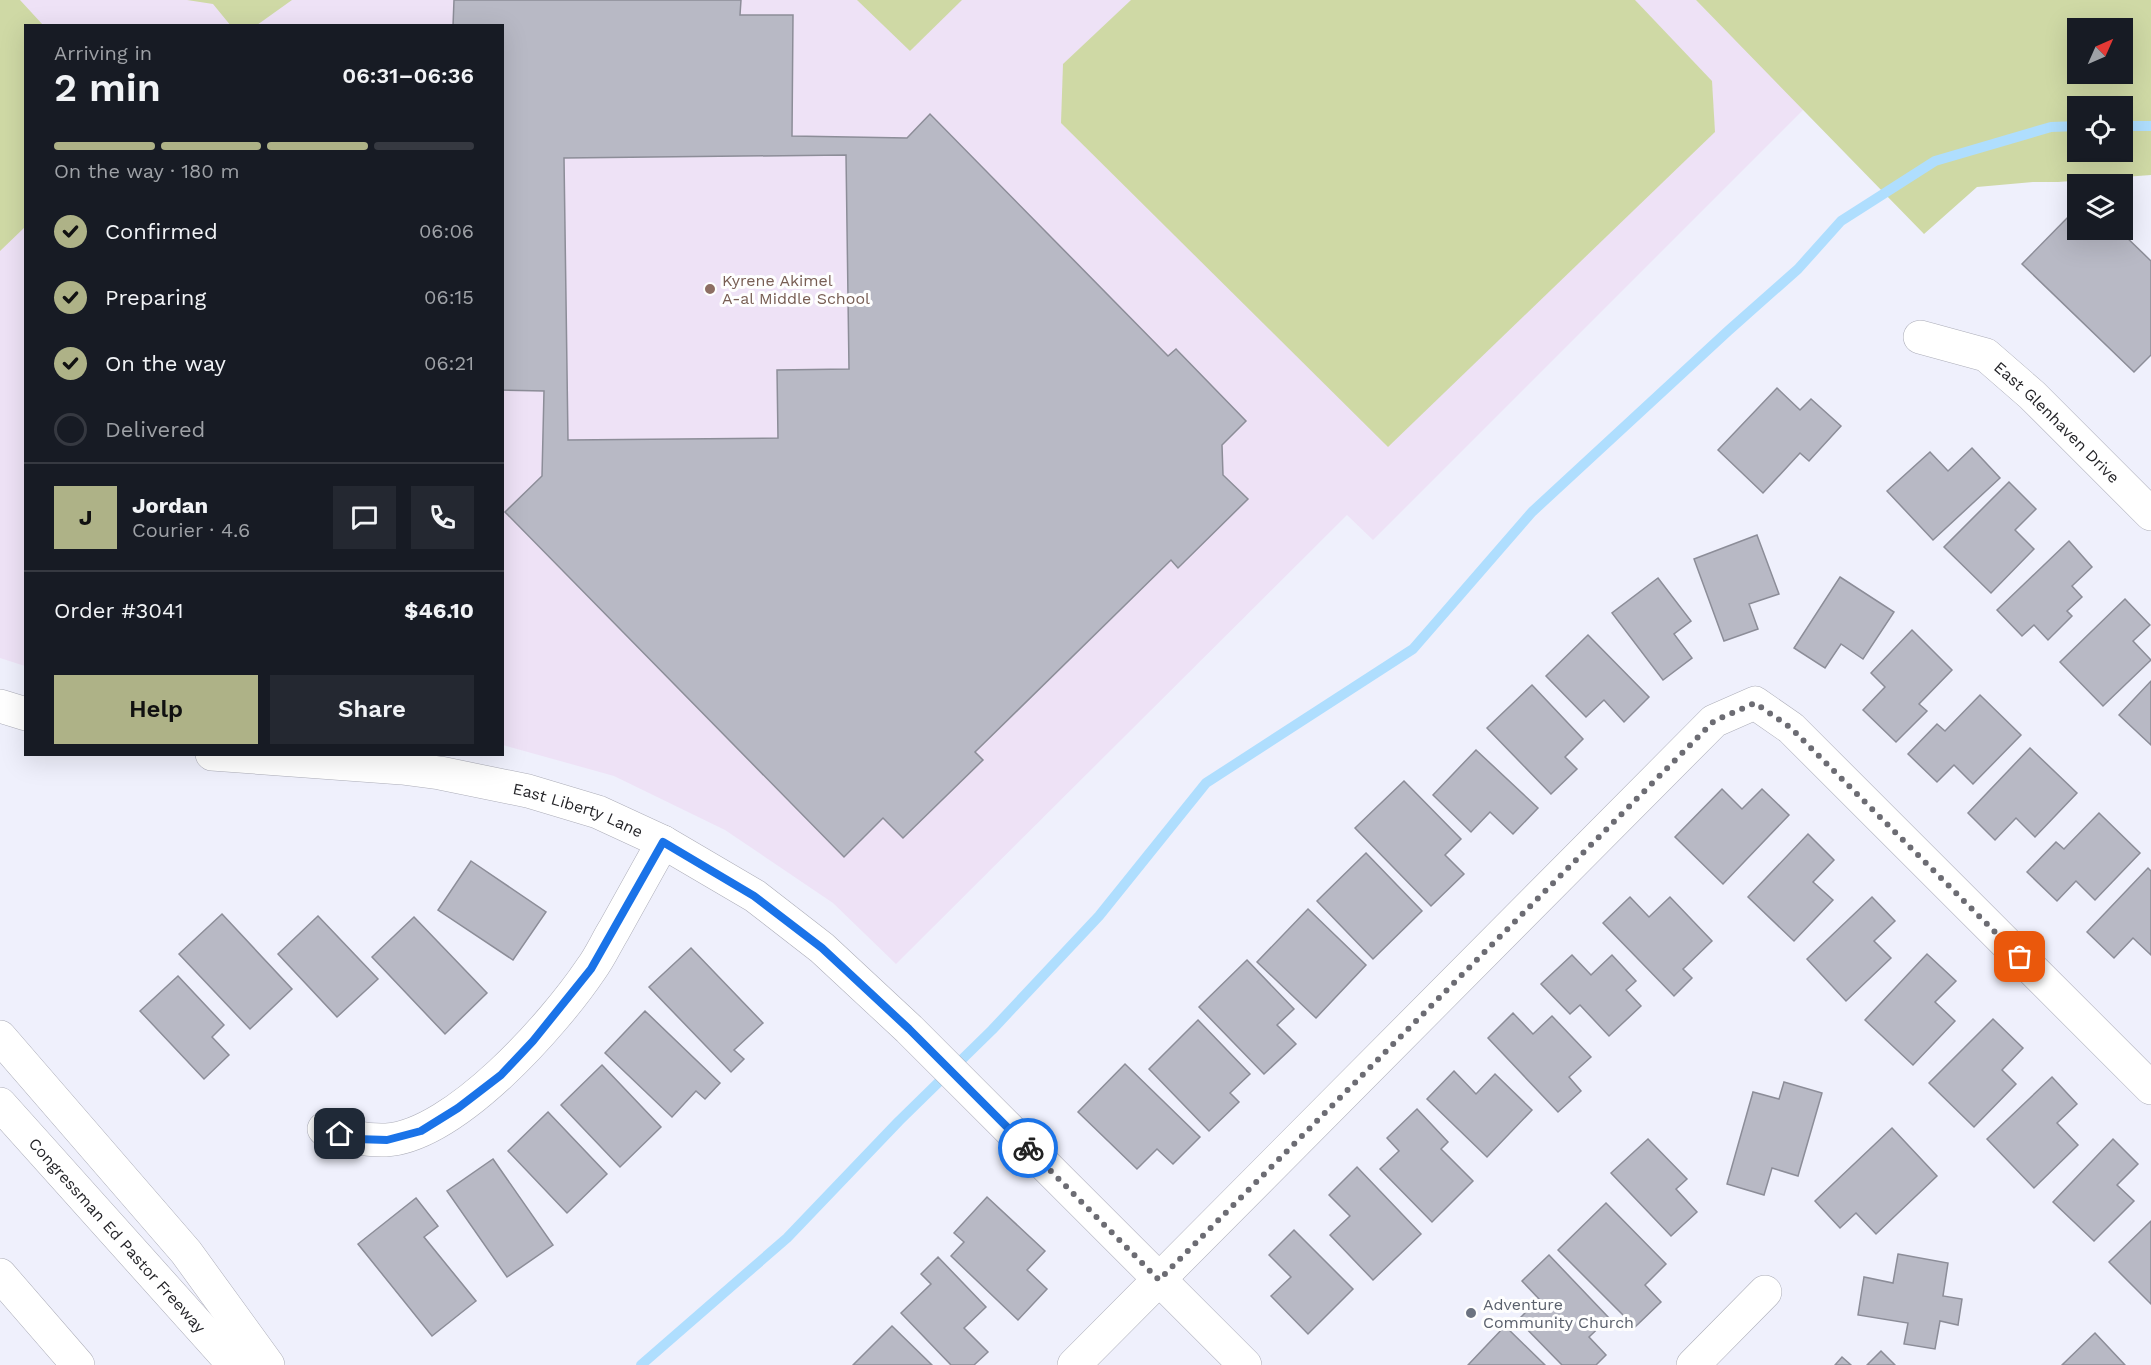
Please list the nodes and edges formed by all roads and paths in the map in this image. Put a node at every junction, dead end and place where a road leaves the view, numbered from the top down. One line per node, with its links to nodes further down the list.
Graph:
1 (1920, 338): 2 (main road, East Glenhaven Drive)
2 (2151, 514)
3 (0, 706): 4 (main road)
4 (24, 713)
5 (236, 756): 6 (main road, East Liberty Lane)
6 (663, 842): 10 (main road); 12 (main road, East Liberty Lane)
7 (0, 1037): 16 (main road)
8 (2151, 1088): 12 (main road)
9 (0, 1104): 15 (main road, Congressman Ed Pastor Freeway)
10 (324, 1129)
11 (0, 1275): 14 (main road)
12 (1159, 1280): 17 (main road); 18 (main road, East Liberty Lane)
13 (1765, 1292): 19 (main road)
14 (78, 1365)
15 (234, 1365)
16 (268, 1365)
17 (1074, 1365)
18 (1245, 1365)
19 (1693, 1365)

